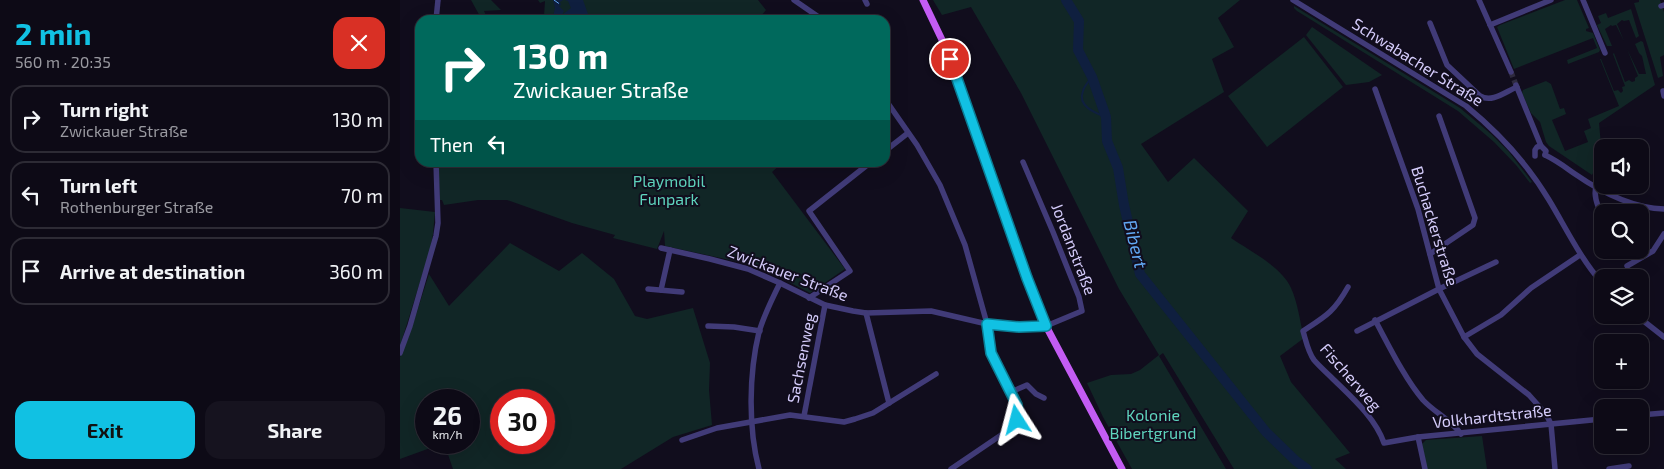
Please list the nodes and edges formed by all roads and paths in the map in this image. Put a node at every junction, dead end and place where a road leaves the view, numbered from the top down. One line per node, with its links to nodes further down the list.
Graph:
1 (438, 0): 8 (street)
2 (794, 0): 9 (street)
3 (923, 0): 50 (main road)
4 (1293, 0): 23 (street, Schwabacher Straße)
5 (1479, 0): 11 (street)
6 (1551, 0): 11 (street)
7 (1583, 0): 12 (street)
8 (436, 15)
9 (815, 15)
10 (1430, 23): 18 (street)
11 (1490, 25): 13 (street)
12 (1605, 53)
13 (1511, 72)
14 (1375, 89): 32 (street, Buchackerstraße)
15 (890, 106): 17 (street)
16 (1439, 116): 32 (street)
17 (908, 133): 19 (street); 47 (street)
18 (1541, 146): 20 (street); 21 (street)
19 (890, 147)
20 (1545, 155): 21 (street); 26 (street)
21 (1535, 156): 23 (street)
22 (1023, 162): 50 (street, Jordanstraße)
23 (1525, 164): 33 (street, Schwabacher Straße)
24 (436, 167): 55 (street)
25 (865, 167): 43 (street)
26 (1594, 186)
27 (1608, 194): 28 (street)
28 (1664, 210)
29 (1664, 234): 35 (street)
30 (661, 248): 31 (street, Zwickauer Straße)
31 (670, 250): 37 (street, Zwickauer Straße); 41 (street)
32 (1430, 254): 39 (street, Buchackerstraße)
33 (1580, 255): 36 (street, Schwabacher Straße); 53 (street)
34 (1496, 262): 39 (street)
35 (1627, 266)
36 (1594, 273)
37 (780, 282): 43 (street, Zwickauer Straße); 51 (street)
38 (1348, 287): 69 (street, Fischerweg)
39 (1438, 289): 46 (street); 53 (street, Buchackerstraße)
40 (648, 290): 41 (street)
41 (661, 290): 42 (street)
42 (682, 292)
43 (809, 298): 44 (street, Zwickauer Straße)
44 (825, 305): 45 (street, Zwickauer Straße); 62 (street, Sachsenweg)
45 (866, 313): 47 (street, Zwickauer Straße); 59 (street)
46 (1375, 320): 52 (street); 66 (street)
47 (987, 324): 50 (street, Zwickauer Straße); 57 (street)
48 (1647, 324): 54 (street)
49 (708, 326): 51 (street)
50 (1046, 326): 73 (main road)
51 (760, 331): 64 (street)
52 (1357, 331)
53 (1464, 336): 65 (street, Buchackerstraße)
54 (1664, 338)
55 (400, 353)
56 (936, 374): 59 (street)
57 (1011, 392): 58 (street); 72 (street)
58 (1044, 398)
59 (889, 402): 62 (street)
60 (1664, 413): 61 (street)
61 (1649, 414)
62 (804, 416): 64 (street)
63 (1594, 420): 65 (street, Volkhardtstraße)
64 (752, 422): 68 (street); 71 (street)
65 (1551, 424): 66 (street, Volkhardtstraße); 75 (street)
66 (1461, 434): 67 (street, Volkhardtstraße)
67 (1418, 437): 69 (street, Volkhardtstraße); 74 (street)
68 (682, 440)
69 (1384, 443)
70 (1629, 466): 76 (street)
71 (759, 469)
72 (951, 469)
73 (1122, 469)
74 (1425, 469)
75 (1555, 469)
76 (1608, 469)

